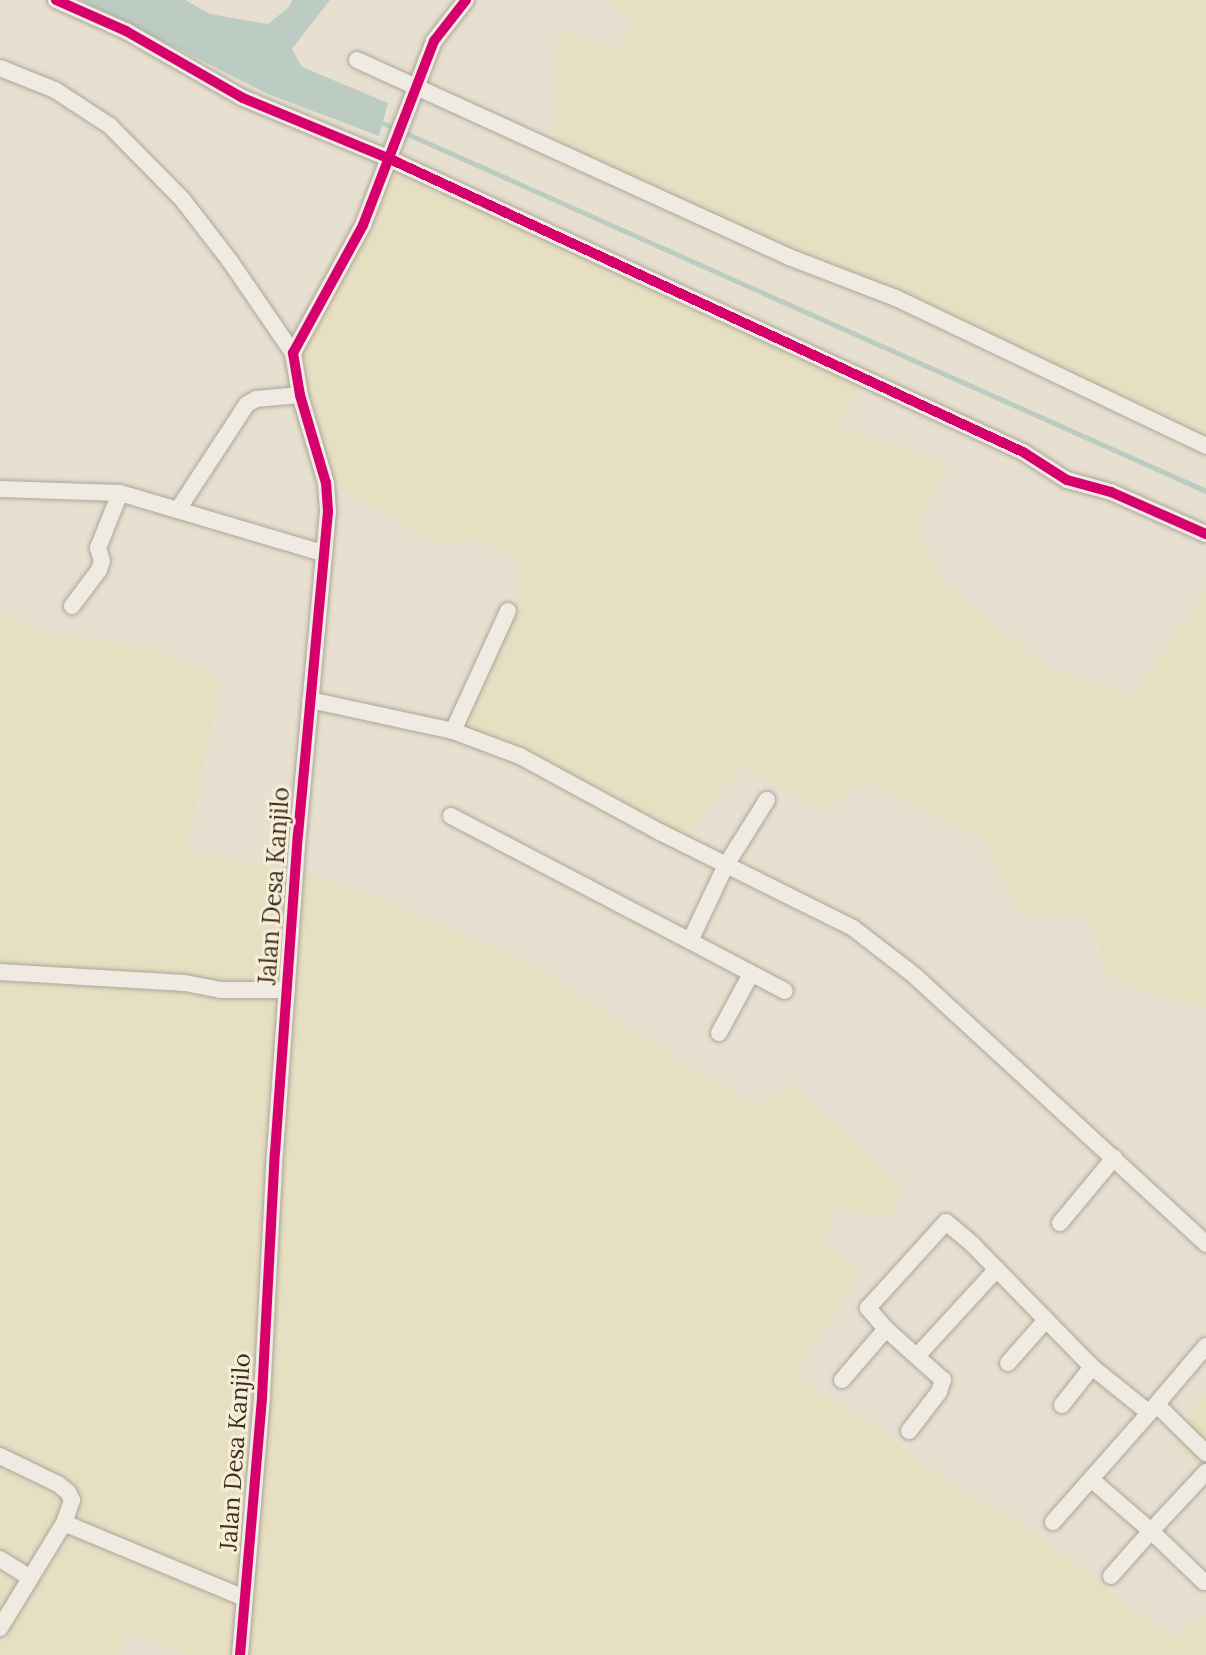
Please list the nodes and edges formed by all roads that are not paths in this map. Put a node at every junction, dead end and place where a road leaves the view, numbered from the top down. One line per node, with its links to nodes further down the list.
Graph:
1 (56, 0): 6 (street)
2 (466, 0): 5 (street)
3 (357, 60): 5 (street)
4 (0, 68): 7 (street)
5 (413, 91): 6 (street); 9 (street)
6 (391, 154): 7 (street); 13 (street)
7 (293, 353): 8 (street, Jalan Desa Kanjilo)
8 (300, 395): 12 (street); 14 (street, Jalan Desa Kanjilo)
9 (1206, 446)
10 (0, 489): 11 (street)
11 (120, 493): 12 (street); 15 (street)
12 (179, 508): 14 (street)
13 (1206, 534)
14 (323, 553): 17 (street, Jalan Desa Kanjilo)
15 (72, 606)
16 (508, 611): 18 (street)
17 (310, 700): 18 (street); 25 (street, Jalan Desa Kanjilo)
18 (453, 731): 21 (street)
19 (767, 800): 21 (street)
20 (451, 816): 22 (street)
21 (726, 865): 22 (street); 28 (street)
22 (690, 941): 24 (street)
23 (0, 972): 25 (street)
24 (751, 974): 26 (street); 27 (street)
25 (287, 990): 53 (street, Jalan Desa Kanjilo)
26 (785, 991)
27 (719, 1033)
28 (1114, 1158): 29 (street); 30 (street)
29 (1060, 1223)
30 (1206, 1244)
31 (997, 1269): 32 (street); 33 (street); 35 (street)
32 (1046, 1320): 36 (street); 37 (street)
33 (886, 1329): 35 (street); 38 (street)
34 (1206, 1346): 40 (street)
35 (917, 1356): 41 (street)
36 (1008, 1363)
37 (1092, 1367): 39 (street); 40 (street)
38 (842, 1380)
39 (1062, 1405)
40 (1153, 1409): 42 (street); 45 (street)
41 (908, 1431)
42 (1206, 1453)
43 (0, 1456): 47 (street)
44 (1206, 1472): 48 (street)
45 (1092, 1480): 46 (street); 48 (street)
46 (1053, 1522)
47 (64, 1523): 51 (street); 53 (street)
48 (1151, 1531): 50 (street); 52 (street)
49 (0, 1559): 51 (street)
50 (1111, 1576)
51 (30, 1578): 54 (street)
52 (1204, 1582)
53 (244, 1598): 55 (street, Jalan Desa Kanjilo)
54 (0, 1628)
55 (240, 1655)

